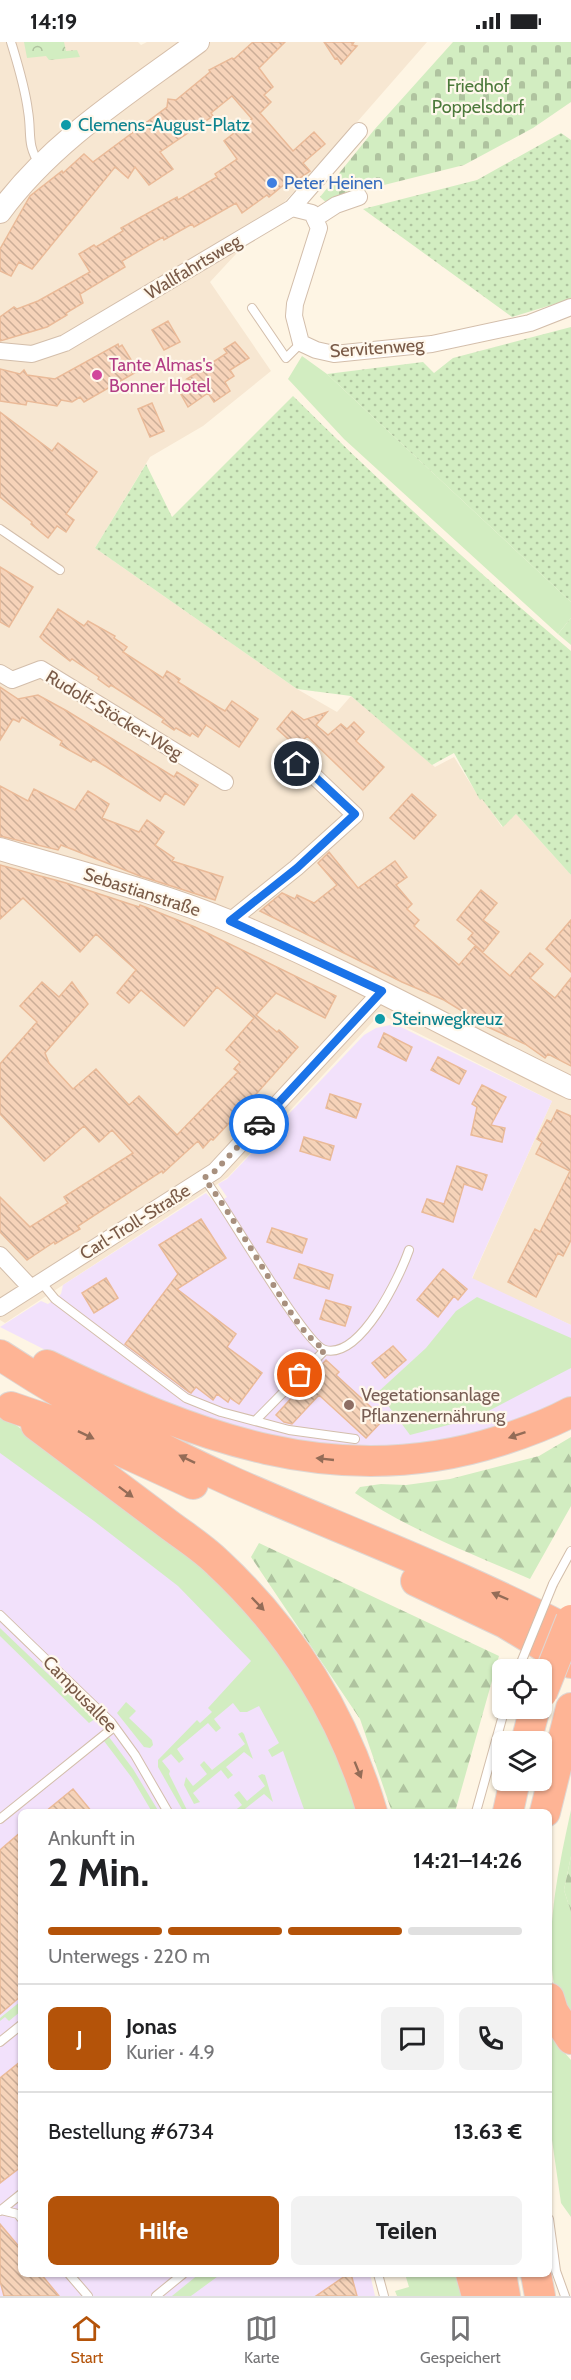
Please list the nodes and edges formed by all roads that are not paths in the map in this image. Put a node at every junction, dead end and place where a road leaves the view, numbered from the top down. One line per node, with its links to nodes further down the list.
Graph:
1 (11, 42): 4 (lane)
2 (194, 46): 4 (street)
3 (359, 131): 6 (street, Wallfahrtsweg)
4 (40, 165): 7 (street)
5 (359, 197): 8 (street)
6 (292, 208): 8 (street); 12 (street, Wallfahrtsweg)
7 (0, 212)
8 (316, 218): 11 (street)
9 (571, 307): 11 (street, Servitenweg)
10 (252, 308): 11 (lane)
11 (301, 343)
12 (0, 351)
13 (0, 529): 14 (lane)
14 (60, 570)
15 (0, 673): 17 (street, Rudolf-Stöcker-Weg)
16 (282, 755): 19 (street)
17 (225, 782)
18 (0, 849): 19 (street, Sebastianstraße)
19 (230, 921): 20 (street, Sebastianstraße)
20 (382, 991): 21 (street, Sebastianstraße); 22 (street, Carl-Troll-Straße)
21 (571, 1088)
22 (204, 1178): 25 (street, Carl-Troll-Straße); 28 (lane)
23 (409, 1250): 28 (lane)
24 (0, 1255): 25 (street)
25 (36, 1285): 26 (street, Carl-Troll-Straße); 32 (lane)
26 (0, 1308)
27 (0, 1342): 31 (highway, one-way to 27)
28 (325, 1350): 32 (lane)
29 (0, 1355): 37 (highway, one-way to 29)
30 (6, 1403): 39 (highway, one-way to 39); 46 (highway, one-way to 46)
31 (571, 1412)
32 (255, 1420): 33 (lane)
33 (355, 1439)
34 (571, 1551): 38 (lane, bridge)
35 (0, 1615): 43 (lane, Campusallee)
36 (571, 1620): 40 (highway, bridge)
37 (571, 1632)
38 (522, 1659)
39 (571, 1663)
40 (552, 1668)
41 (570, 1711): 49 (highway)
42 (502, 1719): 47 (lane)
43 (114, 1727): 45 (lane, Campusallee); 50 (lane)
44 (513, 1791): 48 (highway)
45 (166, 1809)
46 (371, 1809)
47 (477, 1809)
48 (509, 1809)
49 (546, 1809)
50 (0, 1819)
51 (552, 2008): 53 (highway)
52 (18, 2027): 54 (lane)
53 (571, 2039)
54 (0, 2042)
55 (18, 2197): 56 (lane)
56 (1, 2211): 57 (lane)
57 (18, 2214)
58 (552, 2241): 71 (lane)
59 (72, 2277): 65 (lane)
60 (179, 2277): 66 (lane)
61 (379, 2277): 67 (lane)
62 (472, 2277): 68 (highway)
63 (502, 2277): 69 (highway)
64 (537, 2277): 70 (highway)
65 (88, 2296)
66 (156, 2296)
67 (384, 2296)
68 (477, 2296)
69 (505, 2296)
70 (540, 2296)
71 (565, 2296)

